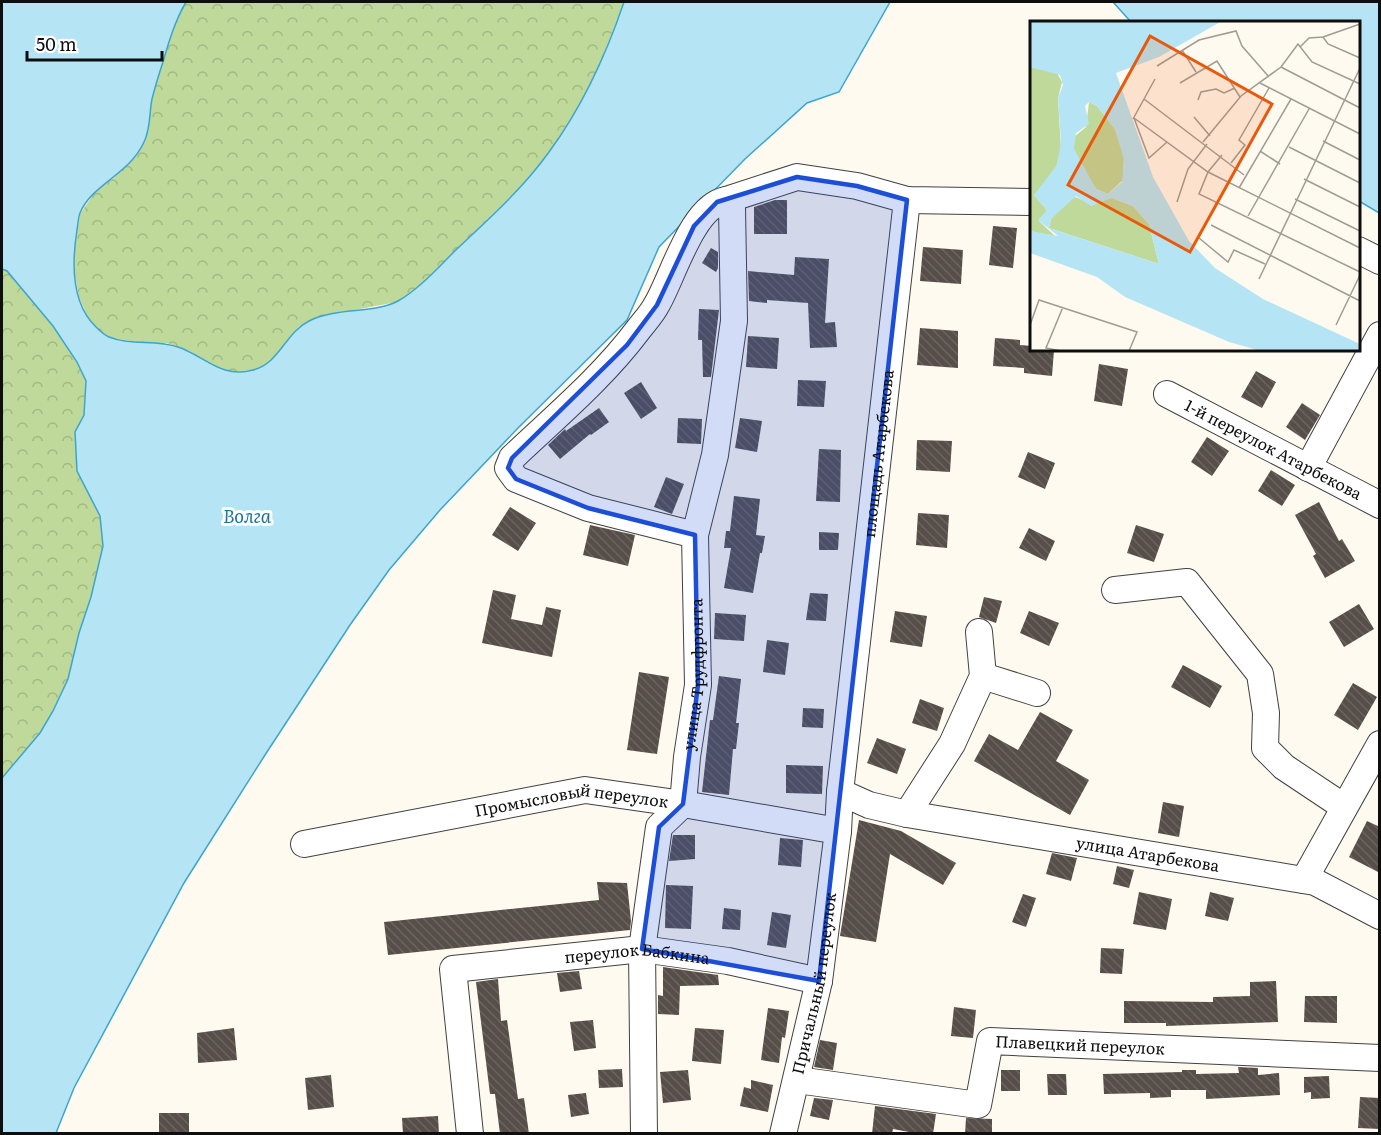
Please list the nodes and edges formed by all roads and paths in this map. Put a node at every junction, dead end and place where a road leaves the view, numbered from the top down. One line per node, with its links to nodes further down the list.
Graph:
1 (906, 201): 2 (street); 3 (street); 16 (street, площадь Атарбекова)
2 (1030, 202)
3 (729, 203): 10 (street, улица Трудфронта); 10 (street)
4 (1360, 251): 5 (street)
5 (1380, 261)
6 (1380, 335): 8 (street)
7 (1167, 394): 8 (street, 1-й переулок Атарбекова)
8 (1308, 468): 9 (street, 1-й переулок Атарбекова)
9 (1380, 505)
10 (695, 535): 17 (street, улица Трудфронта)
11 (1115, 590): 18 (street)
12 (979, 632): 13 (street)
13 (983, 676): 14 (street); 19 (street)
14 (1037, 693)
15 (1380, 744): 18 (street)
16 (840, 792): 19 (street, улица Атарбекова); 20 (street, площадь Атарбекова)
17 (683, 804): 20 (street, Промысловый переулок); 21 (street, Промысловый переулок); 24 (street)
18 (1344, 807): 22 (street)
19 (907, 814): 22 (street, улица Атарбекова)
20 (838, 831): 25 (street, Причальный переулок)
21 (304, 844)
22 (1304, 879): 23 (street, улица Атарбекова)
23 (1380, 916)
24 (642, 949): 25 (street, переулок Бабкина); 28 (street, переулок Бабкина); 29 (street)
25 (819, 981): 27 (street, Причальный переулок)
26 (1380, 1058): 27 (street, Плавецкий переулок)
27 (796, 1080): 30 (street, Причальный переулок)
28 (470, 1134)
29 (644, 1134)
30 (783, 1134)

